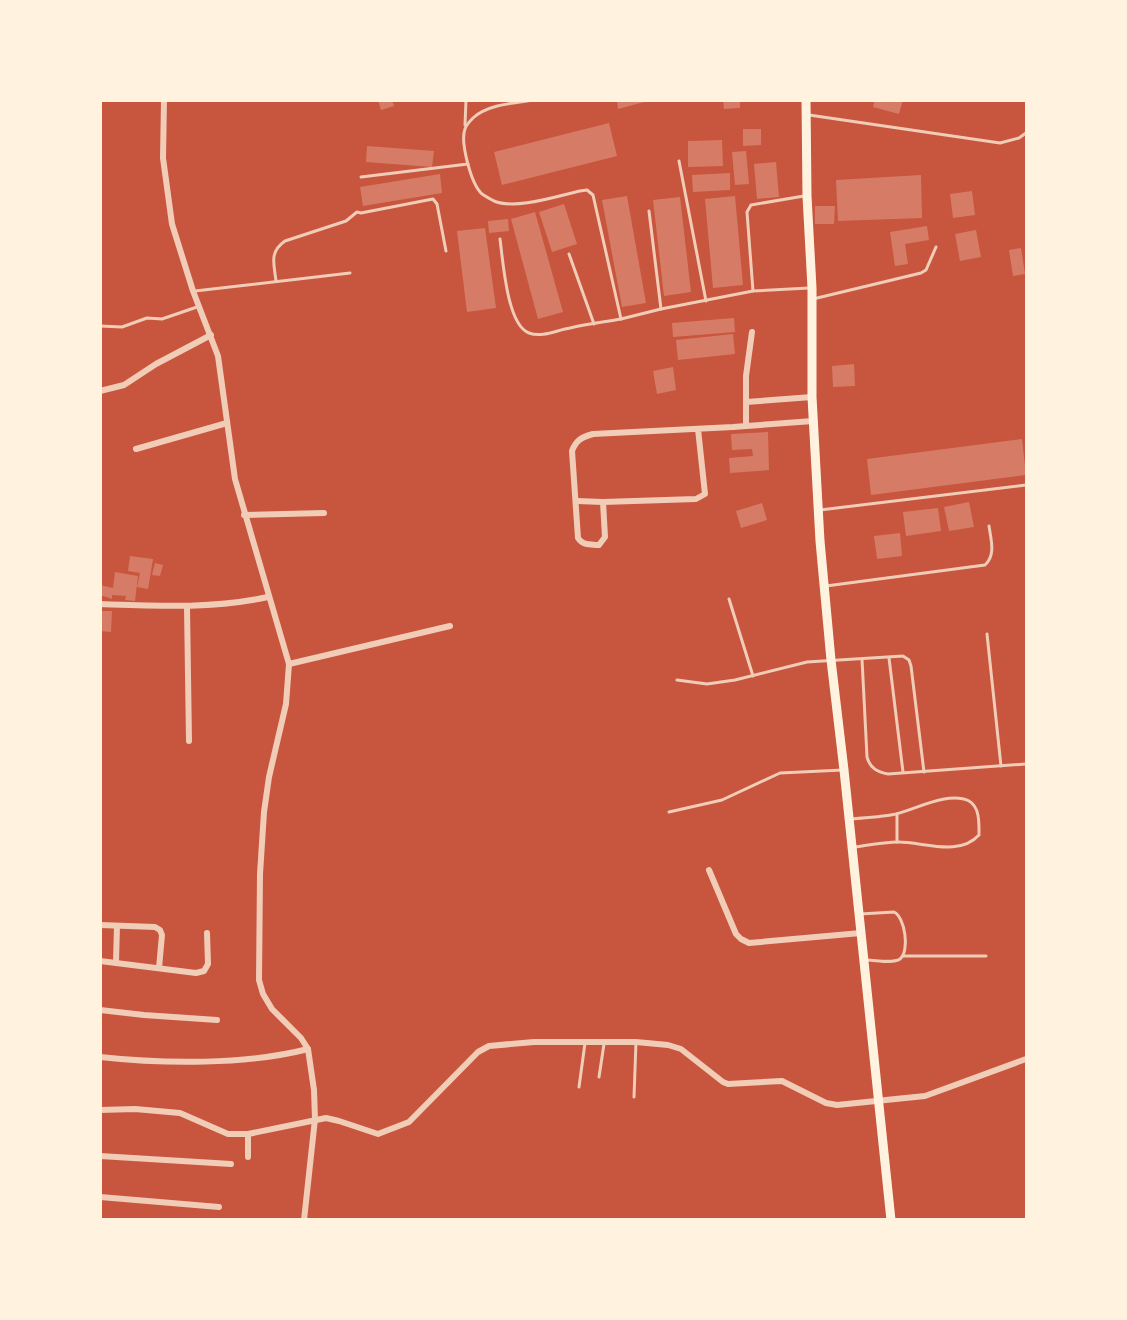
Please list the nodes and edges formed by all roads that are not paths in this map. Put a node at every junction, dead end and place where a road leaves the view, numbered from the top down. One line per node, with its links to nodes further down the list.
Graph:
1 (164, 100): 20 (street)
2 (466, 100): 6 (lane)
3 (534, 100): 6 (lane)
4 (806, 100): 5 (main road)
5 (807, 115): 7 (lane); 11 (main road)
6 (465, 127): 9 (lane)
7 (1026, 133)
8 (679, 161): 23 (lane)
9 (468, 164): 10 (lane); 26 (lane)
10 (361, 177)
11 (807, 196): 19 (main road); 21 (lane)
12 (649, 211): 25 (lane)
13 (500, 239): 27 (lane)
14 (936, 247): 22 (lane)
15 (446, 251): 18 (lane)
16 (569, 254): 27 (lane)
17 (350, 273): 18 (lane)
18 (276, 281): 20 (lane)
19 (812, 288): 21 (lane); 22 (main road)
20 (193, 291): 24 (street)
21 (753, 291): 23 (lane)
22 (812, 300): 32 (main road)
23 (706, 301): 25 (lane)
24 (199, 307): 28 (lane); 30 (street)
25 (662, 309): 26 (lane)
26 (621, 320): 27 (lane)
27 (594, 324)
28 (100, 326)
29 (752, 332): 33 (street)
30 (212, 335): 31 (street); 35 (street)
31 (100, 391)
32 (812, 397): 33 (street); 34 (main road)
33 (746, 402): 36 (street)
34 (813, 421): 36 (street); 42 (main road)
35 (227, 423): 38 (street); 44 (street)
36 (746, 425): 37 (street)
37 (698, 429): 40 (street); 41 (street)
38 (136, 449)
39 (1026, 485): 42 (lane)
40 (577, 501): 41 (street); 41 (street)
41 (603, 502)
42 (820, 510): 46 (main road)
43 (324, 513): 44 (street)
44 (244, 515): 47 (street)
45 (989, 526): 46 (lane)
46 (825, 587): 55 (main road)
47 (268, 597): 50 (street); 56 (street)
48 (729, 599): 57 (lane)
49 (100, 604): 50 (street)
50 (187, 606): 59 (street)
51 (450, 626): 56 (street)
52 (987, 634): 61 (lane)
53 (862, 658): 54 (lane); 55 (lane); 64 (lane)
54 (889, 658): 63 (lane); 64 (lane)
55 (831, 660): 57 (lane); 62 (main road)
56 (289, 664): 87 (street)
57 (753, 676): 58 (lane)
58 (676, 680)
59 (189, 741)
60 (1026, 765): 61 (lane)
61 (1001, 766): 63 (lane)
62 (844, 770): 65 (lane); 67 (main road)
63 (924, 772): 64 (lane)
64 (903, 773)
65 (669, 812)
66 (897, 814): 67 (lane); 68 (lane); 68 (lane)
67 (848, 819): 69 (main road)
68 (897, 842): 69 (lane)
69 (852, 847): 71 (main road)
70 (709, 870): 75 (street)
71 (859, 914): 75 (main road); 76 (lane)
72 (100, 925): 73 (street)
73 (117, 926): 80 (street); 81 (street)
74 (207, 933): 81 (street)
75 (861, 933): 78 (main road)
76 (903, 956): 77 (lane); 78 (lane)
77 (987, 956)
78 (863, 960): 93 (main road)
79 (100, 961): 80 (street)
80 (116, 962): 81 (street)
81 (159, 968)
82 (100, 1010): 83 (street)
83 (217, 1020)
84 (604, 1042): 85 (street); 86 (street); 90 (lane)
85 (636, 1042): 92 (lane); 93 (street)
86 (585, 1043): 91 (lane); 95 (street)
87 (308, 1049): 88 (street); 95 (street)
88 (100, 1057)
89 (1026, 1059): 93 (street)
90 (599, 1077)
91 (579, 1087)
92 (634, 1097)
93 (878, 1101): 103 (main road)
94 (100, 1110): 96 (street)
95 (315, 1119): 96 (street); 102 (street)
96 (248, 1134): 98 (street)
97 (100, 1156): 99 (street)
98 (248, 1157)
99 (231, 1164)
100 (100, 1197): 101 (street)
101 (219, 1207)
102 (304, 1220)
103 (891, 1220)

